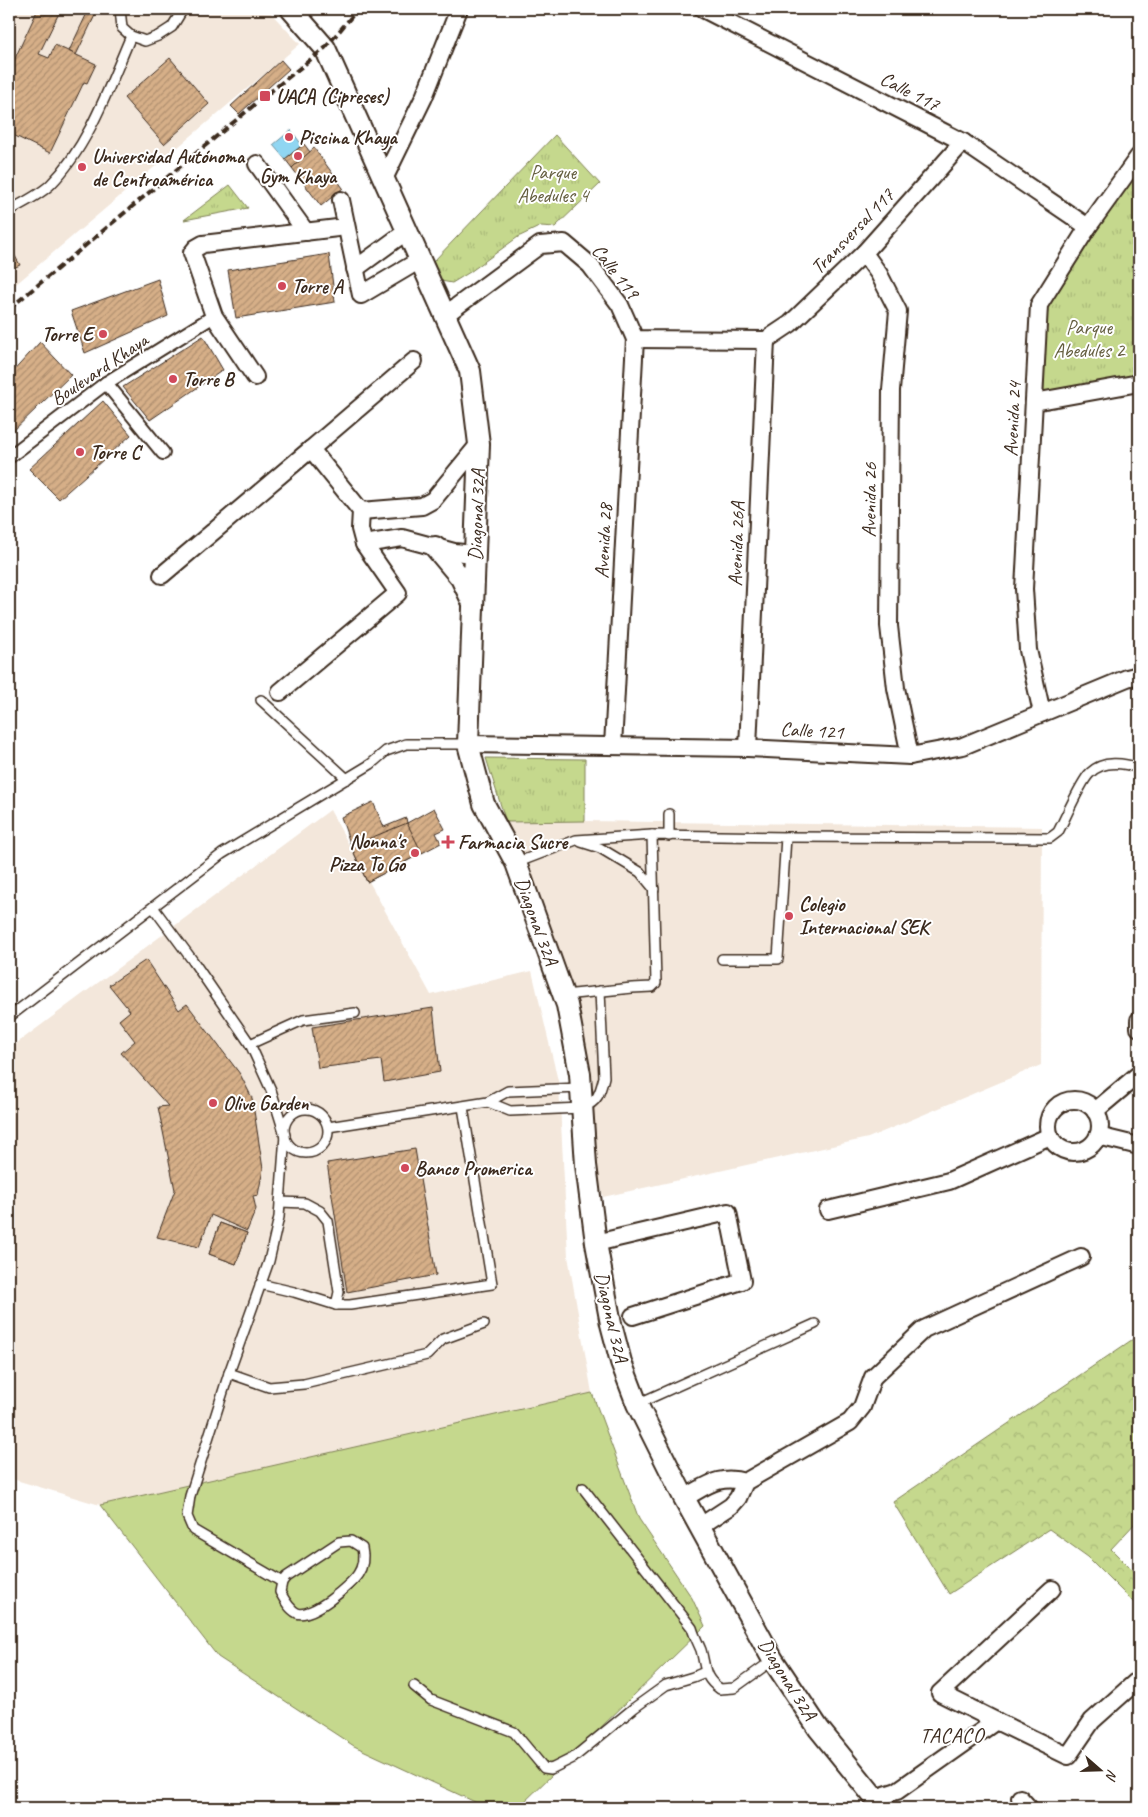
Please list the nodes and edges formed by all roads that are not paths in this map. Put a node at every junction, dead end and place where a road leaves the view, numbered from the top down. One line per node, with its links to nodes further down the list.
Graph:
1 (120, 9): 6 (lane)
2 (184, 9): 6 (lane)
3 (291, 9): 10 (street, Diagonal 32A)
4 (459, 9): 10 (street)
5 (703, 9): 7 (street, Calle 117)
6 (131, 36): 12 (lane)
7 (963, 142): 14 (street, Calle 117); 17 (street, Transversal 117)
8 (1139, 156): 14 (street, Avenida 24)
9 (257, 164): 16 (street)
10 (384, 179): 15 (street, Diagonal 32A)
11 (341, 200): 13 (street)
12 (9, 211)
13 (346, 226): 16 (street); 19 (street)
14 (1088, 227): 28 (street, Avenida 24)
15 (407, 231): 18 (street, Diagonal 32A); 19 (street)
16 (306, 232): 21 (street)
17 (864, 253): 23 (street, Transversal 117); 46 (street, Avenida 26)
18 (420, 260): 19 (street); 20 (street, Diagonal 32A)
19 (354, 269)
20 (444, 314): 22 (street, Calle 119); 29 (street, Diagonal 32A)
21 (214, 316): 25 (street); 26 (street, Boulevard Khaya)
22 (635, 339): 23 (street); 44 (street, Avenida 28)
23 (766, 340): 45 (street, Avenida 26A)
24 (414, 361): 30 (street)
25 (255, 377)
26 (106, 383): 31 (street); 32 (street, Boulevard Khaya)
27 (1139, 383): 28 (street)
28 (1034, 402): 42 (street, Avenida 24)
29 (479, 444): 33 (street); 36 (street, Diagonal 32A)
30 (310, 449): 33 (street); 37 (street)
31 (162, 453)
32 (9, 457)
33 (361, 511): 34 (street)
34 (364, 544): 35 (street); 40 (street)
35 (435, 547): 36 (street); 38 (street)
36 (474, 554): 38 (street, Diagonal 32A)
37 (162, 575)
38 (472, 602): 43 (street, Diagonal 32A)
39 (1139, 675): 42 (street, Calle 121)
40 (280, 692)
41 (261, 700): 48 (lane)
42 (1042, 713): 46 (street, Calle 121)
43 (468, 744): 44 (street, Calle 121); 48 (lane); 54 (street, Diagonal 32A)
44 (614, 746): 45 (street, Calle 121)
45 (748, 748): 46 (street, Calle 121)
46 (910, 756)
47 (1139, 768): 52 (lane)
48 (346, 779): 56 (lane)
49 (669, 814): 51 (lane)
50 (652, 835): 51 (lane); 53 (lane); 55 (lane)
51 (669, 836): 52 (lane)
52 (786, 837): 57 (lane)
53 (576, 840): 54 (lane); 55 (lane)
54 (516, 863): 59 (street, Diagonal 32A)
55 (654, 889): 58 (lane)
56 (153, 907): 61 (lane); 64 (lane)
57 (722, 959)
58 (600, 991): 59 (lane); 69 (lane)
59 (564, 995): 66 (street, Diagonal 32A)
60 (355, 1013): 64 (lane)
61 (9, 1017)
62 (1139, 1020): 63 (street)
63 (1139, 1028)
64 (250, 1044): 72 (lane)
65 (1139, 1074): 70 (street)
66 (580, 1088): 67 (lane); 69 (street, Diagonal 32A)
67 (488, 1102): 68 (lane); 69 (lane)
68 (463, 1107): 71 (lane); 81 (lane)
69 (582, 1108): 78 (street, Diagonal 32A)
70 (1095, 1111): 73 (street); 74 (street)
71 (328, 1127): 72 (lane); 72 (lane)
72 (285, 1135): 76 (lane)
73 (1050, 1136): 74 (street); 77 (street)
74 (1098, 1136): 75 (street)
75 (1139, 1146)
76 (280, 1202): 80 (lane); 81 (lane)
77 (828, 1210)
78 (596, 1244): 82 (street); 86 (street, Diagonal 32A)
79 (1081, 1257): 87 (street)
80 (260, 1284): 81 (lane); 85 (lane)
81 (336, 1305)
82 (633, 1316)
83 (484, 1324): 85 (lane)
84 (815, 1324): 86 (lane)
85 (229, 1373): 91 (lane)
86 (637, 1404): 89 (street, Diagonal 32A)
87 (745, 1482): 89 (street); 90 (street)
88 (583, 1488): 94 (lane)
89 (684, 1498): 90 (street, Diagonal 32A)
90 (699, 1527): 93 (street, Diagonal 32A)
91 (282, 1582): 91 (lane)
92 (1052, 1589): 97 (street)
93 (773, 1660): 94 (lane); 98 (street, Diagonal 32A)
94 (706, 1672): 96 (lane)
95 (1139, 1679): 97 (street)
96 (414, 1686)
97 (996, 1722): 98 (street)
98 (879, 1803)

